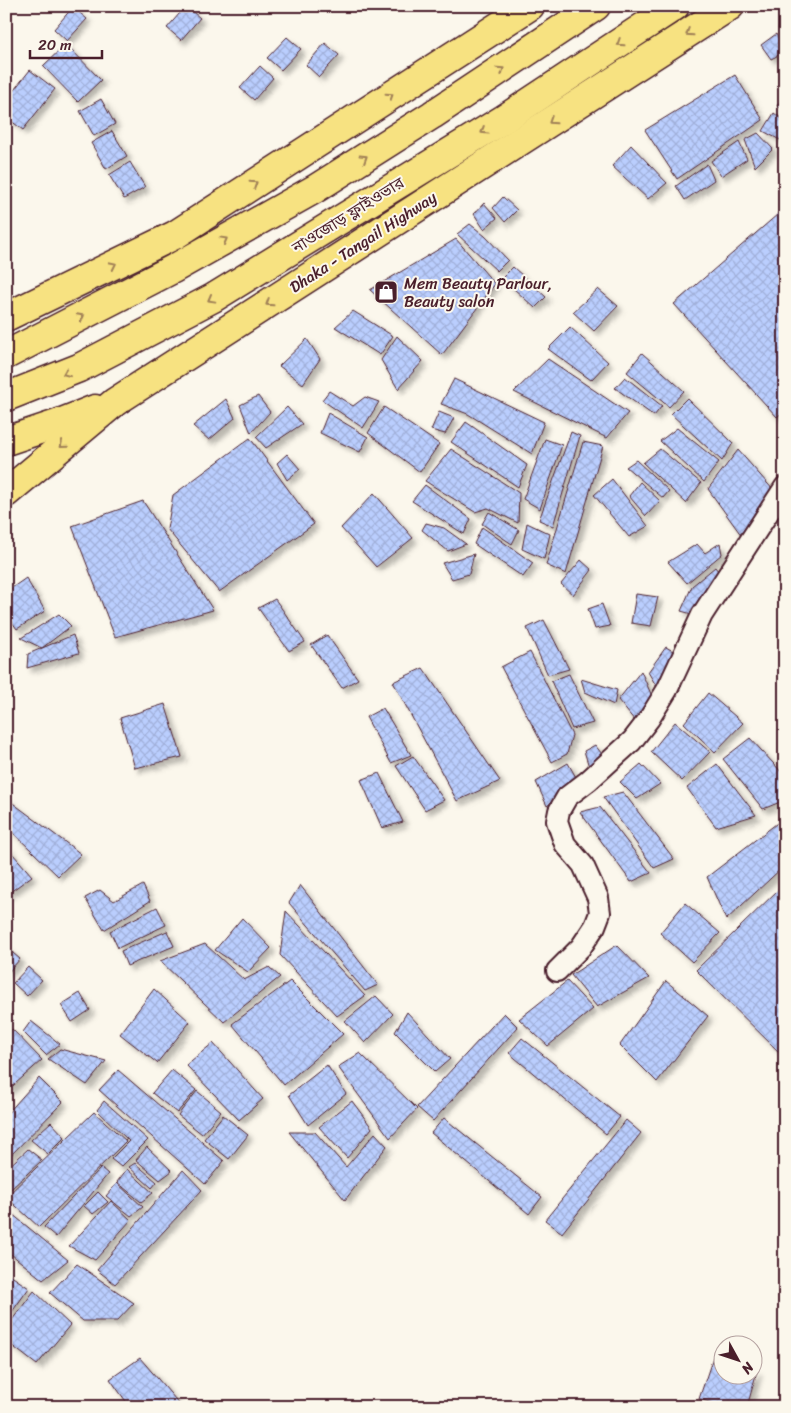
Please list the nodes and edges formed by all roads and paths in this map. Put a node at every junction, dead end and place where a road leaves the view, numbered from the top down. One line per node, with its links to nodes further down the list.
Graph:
1 (530, 6): 5 (highway, one-way to 1)
2 (596, 6): 6 (highway, one-way to 2)
3 (675, 6): 7 (highway, নাওজোড় ফ্লাইওভার, one-way to 7)
4 (730, 6): 8 (highway, Dhaka - Tangail Highway, one-way to 8)
5 (6, 317)
6 (6, 355)
7 (6, 397)
8 (115, 402): 9 (highway); 11 (highway, Dhaka - Tangail Highway, one-way to 11)
9 (6, 441)
10 (785, 487): 12 (street)
11 (6, 492)
12 (557, 971)

